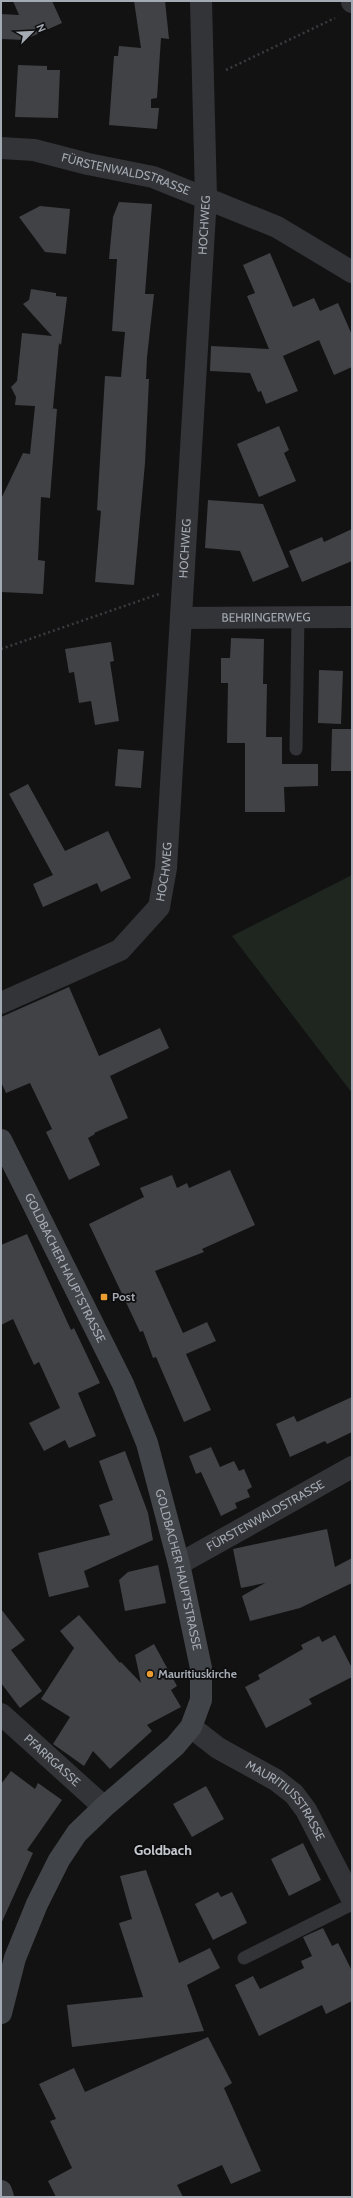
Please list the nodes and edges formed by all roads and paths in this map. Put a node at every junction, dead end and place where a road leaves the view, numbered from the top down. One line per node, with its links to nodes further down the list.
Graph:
1 (200, 1): 3 (street, HOCHWEG)
2 (347, 7): 3 (path)
3 (203, 81): 5 (street, HOCHWEG)
4 (1, 148): 5 (street, FÜRSTENWALDSTRASSE)
5 (206, 197): 6 (street, FÜRSTENWALDSTRASSE); 7 (street, HOCHWEG)
6 (352, 272)
7 (182, 586): 10 (street, HOCHWEG); 11 (path)
8 (298, 617): 9 (street, BEHRINGERWEG); 10 (street, BEHRINGERWEG); 12 (lane)
9 (352, 617)
10 (180, 618): 13 (street, HOCHWEG)
11 (1, 650)
12 (296, 749)
13 (1, 1004)
14 (1, 1140): 16 (street, GOLDBACHER HAUPTSTRASSE)
15 (352, 1467): 16 (street, FÜRSTENWALDSTRASSE)
16 (179, 1564): 18 (street, GOLDBACHER HAUPTSTRASSE)
17 (1, 1714): 19 (street, PFARRGASSE)
18 (191, 1727): 19 (street, GOLDBACHER HAUPTSTRASSE); 20 (street, MAURITIUSSTRASSE)
19 (104, 1807): 23 (street, GOLDBACHER HAUPTSTRASSE)
20 (352, 1899)
21 (352, 1904): 22 (lane)
22 (244, 1958)
23 (1, 2013)
24 (1, 2192): 25 (street)
25 (3, 2197)

